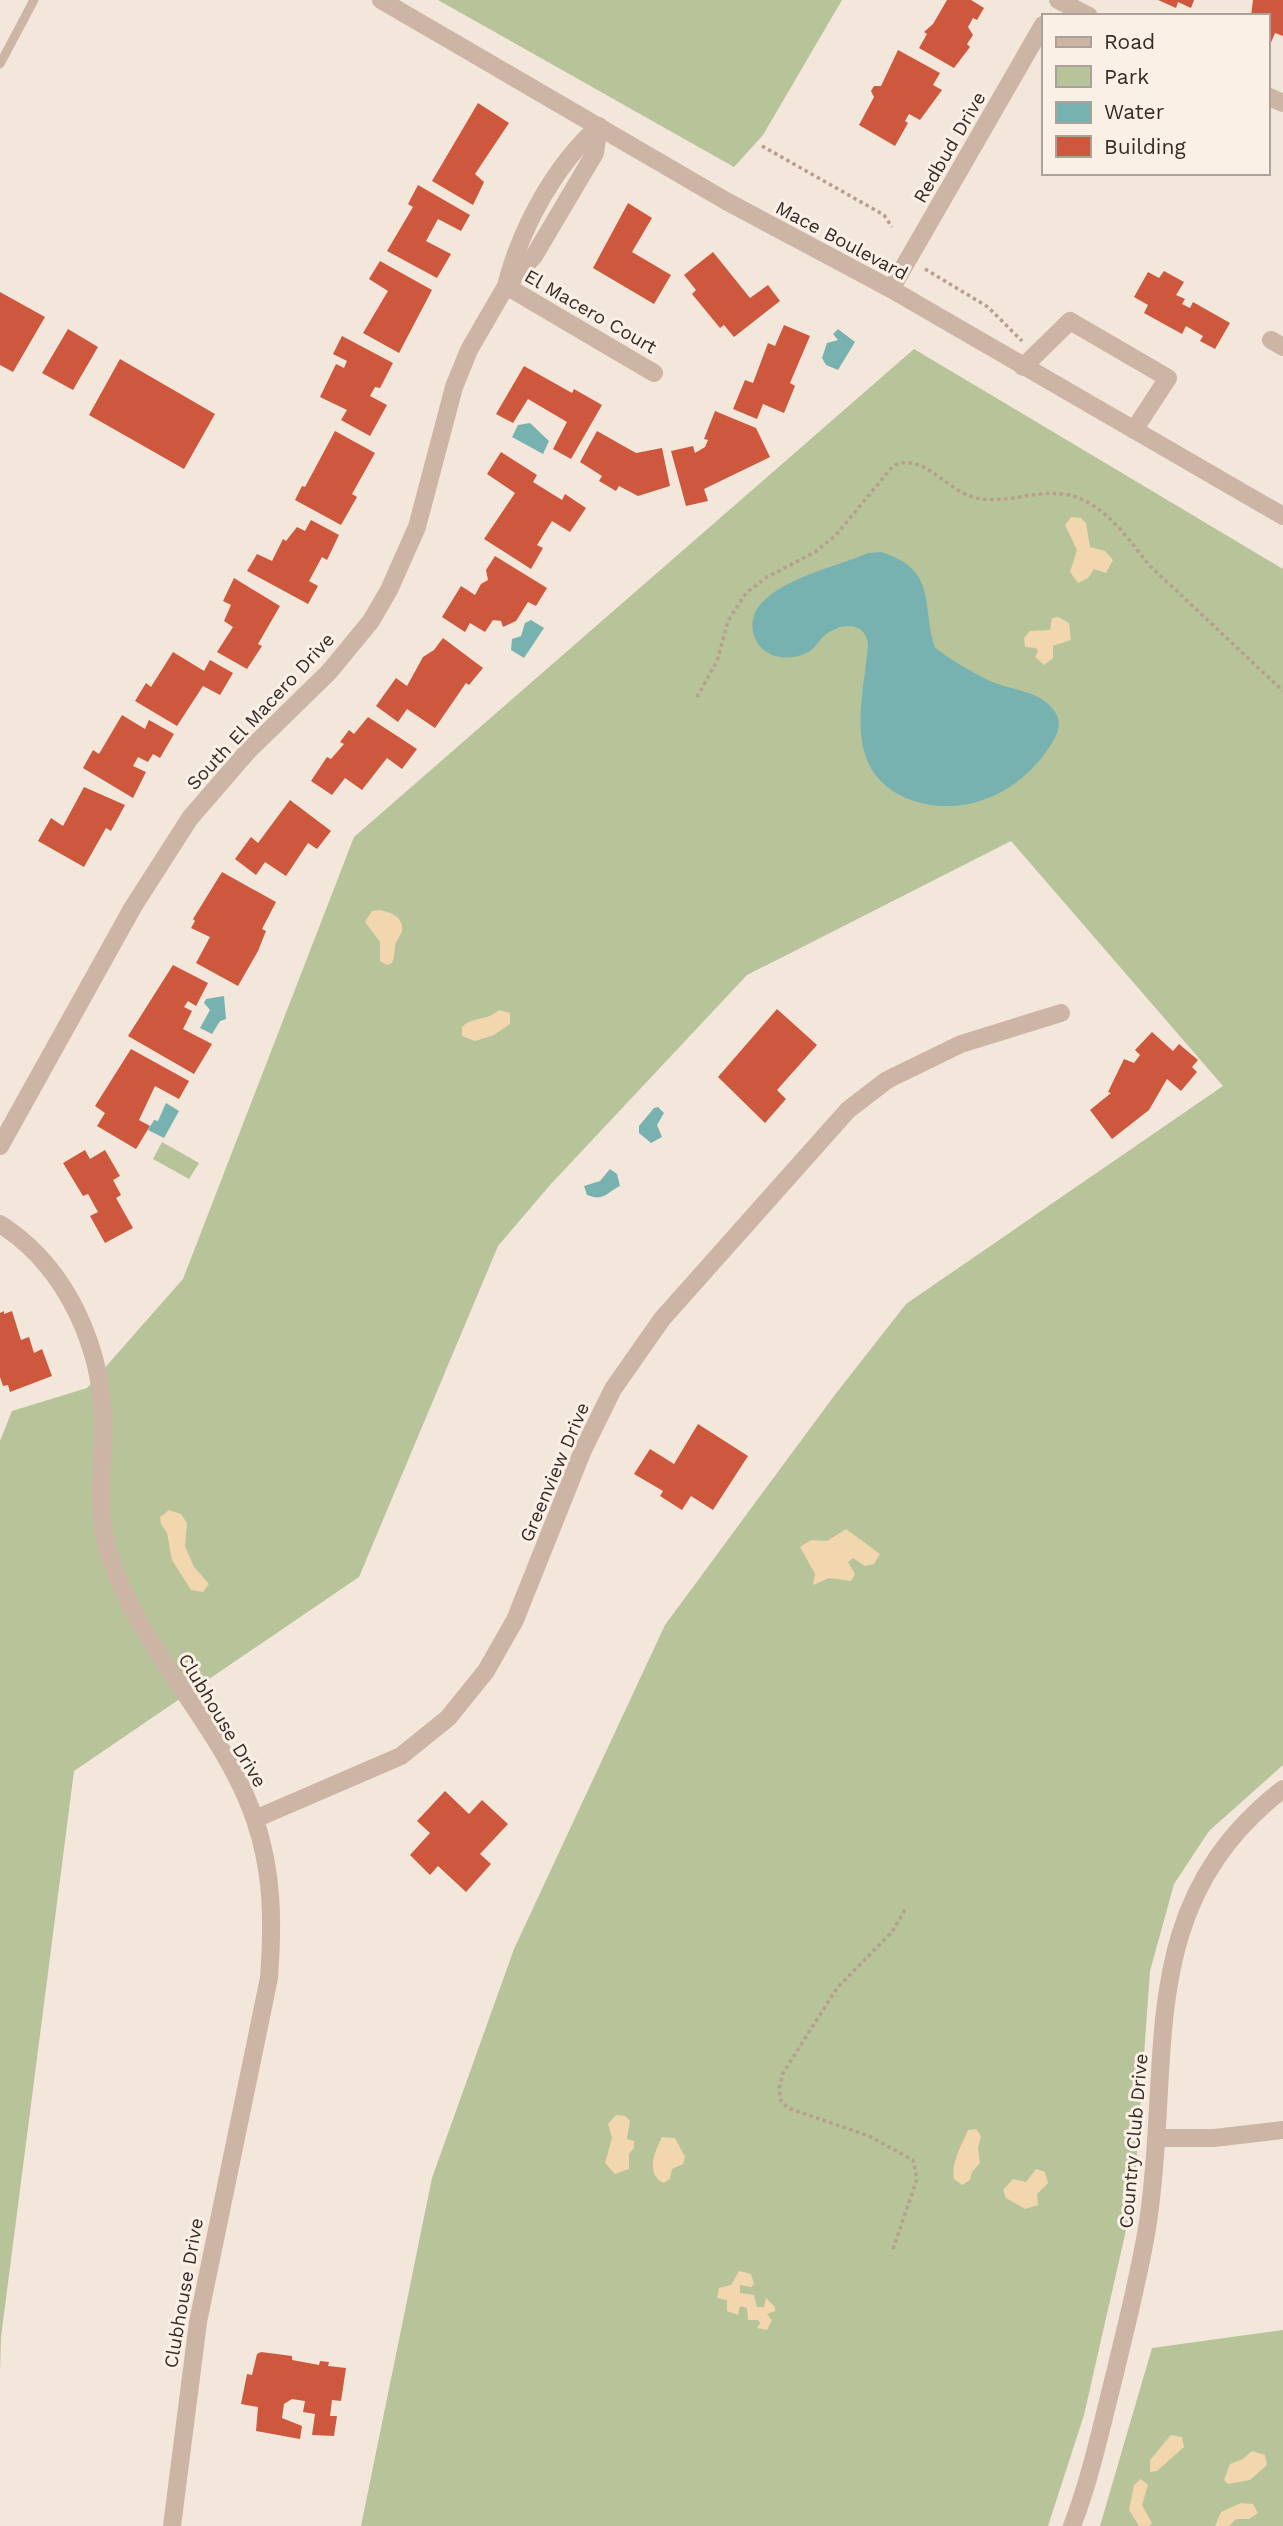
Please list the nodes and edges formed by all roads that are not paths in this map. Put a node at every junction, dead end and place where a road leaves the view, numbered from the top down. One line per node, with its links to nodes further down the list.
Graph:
1 (34, 0): 6 (lane)
2 (381, 0): 7 (street, Mace Boulevard)
3 (1058, 0): 4 (street)
4 (1085, 14)
5 (1042, 27): 9 (street, Redbud Drive)
6 (0, 64)
7 (599, 126): 8 (street, South El Macero Drive); 9 (street, Mace Boulevard)
8 (506, 286): 11 (street, El Macero Court); 15 (street, South El Macero Drive)
9 (891, 289): 10 (street, Mace Boulevard)
10 (1023, 367): 12 (street, Mace Boulevard); 12 (street)
11 (654, 373)
12 (1134, 430): 13 (street, Mace Boulevard)
13 (1283, 516)
14 (1061, 1013): 18 (street, Greenview Drive)
15 (0, 1146)
16 (0, 1224): 18 (street, Clubhouse Drive)
17 (1283, 1789): 20 (street, Country Club Drive)
18 (255, 1819): 21 (street, Clubhouse Drive)
19 (1283, 2130): 20 (street)
20 (1156, 2138): 22 (street, Country Club Drive)
21 (172, 2526)
22 (1072, 2526)

